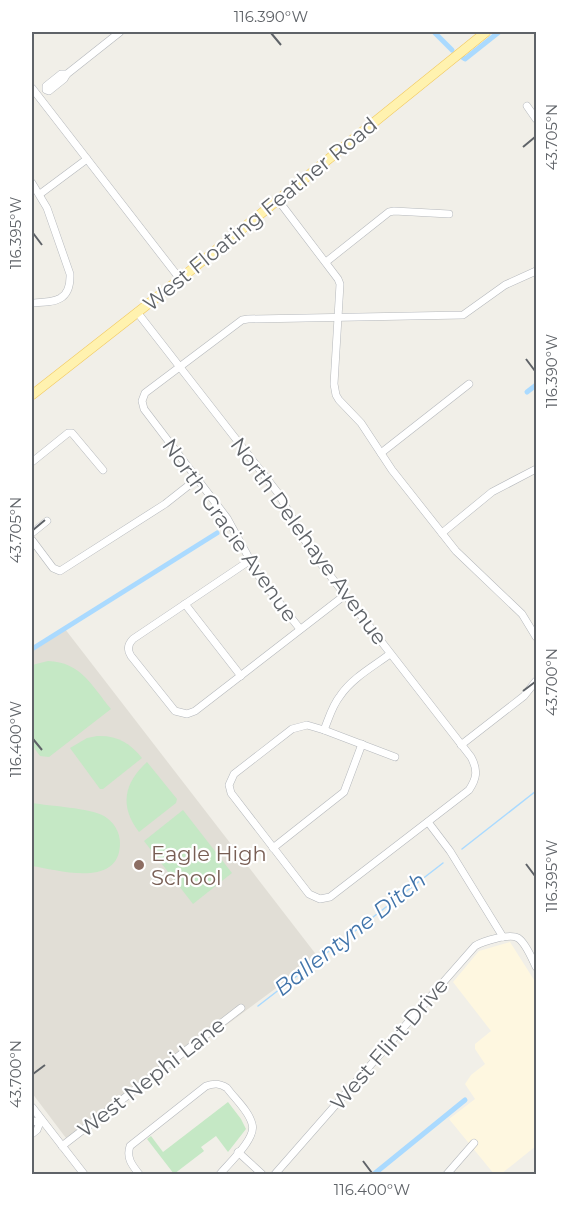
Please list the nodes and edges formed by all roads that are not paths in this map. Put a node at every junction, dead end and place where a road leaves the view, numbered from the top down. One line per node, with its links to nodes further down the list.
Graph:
1 (120, 32): 4 (street)
2 (486, 32): 10 (main road, West Floating Feather Road)
3 (32, 87): 4 (street)
4 (38, 96): 7 (street)
5 (527, 106): 6 (street)
6 (537, 119)
7 (87, 159): 9 (street); 14 (street)
8 (32, 183): 9 (street)
9 (40, 194): 15 (street)
10 (278, 200): 12 (street); 14 (main road, West Floating Feather Road)
11 (450, 214): 12 (street)
12 (326, 262): 17 (street)
13 (537, 270): 17 (street)
14 (180, 279): 16 (main road, West Floating Feather Road)
15 (32, 303)
16 (137, 312): 18 (street, North Delehaye Avenue); 20 (main road, West Floating Feather Road)
17 (338, 317): 18 (street); 21 (street)
18 (180, 367): 25 (street, North Gracie Avenue); 31 (street, North Delehaye Avenue)
19 (469, 384): 21 (street)
20 (32, 394)
21 (381, 453): 28 (street)
22 (32, 462): 23 (street)
23 (103, 470)
24 (537, 470): 28 (street)
25 (198, 478): 29 (street); 30 (street, North Gracie Avenue)
26 (47, 521): 27 (street)
27 (32, 533)
28 (442, 533): 34 (street)
29 (32, 540)
30 (249, 561): 32 (street); 33 (street, North Gracie Avenue)
31 (345, 595): 33 (street); 35 (street, North Delehaye Avenue)
32 (185, 604): 36 (street); 36 (street)
33 (300, 630): 36 (street)
34 (537, 637)
35 (390, 654): 38 (street); 40 (street, North Delehaye Avenue)
36 (241, 675)
37 (537, 681): 40 (street)
38 (324, 730): 39 (street); 43 (street)
39 (362, 744): 41 (street); 43 (street)
40 (461, 745): 42 (street, North Delehaye Avenue)
41 (395, 757)
42 (428, 822): 43 (street); 44 (street)
43 (273, 848)
44 (503, 937): 45 (street, West Flint Drive); 58 (street, West Flint Drive)
45 (535, 962)
46 (241, 1008): 52 (street, West Nephi Lane)
47 (32, 1107): 48 (street)
48 (41, 1120): 49 (street); 50 (street); 52 (street)
49 (32, 1122)
50 (32, 1134)
51 (474, 1143): 59 (street)
52 (62, 1146): 54 (street)
53 (238, 1152): 55 (street); 56 (street); 57 (street)
54 (84, 1174)
55 (139, 1174)
56 (220, 1174)
57 (262, 1174)
58 (275, 1174)
59 (447, 1174)

